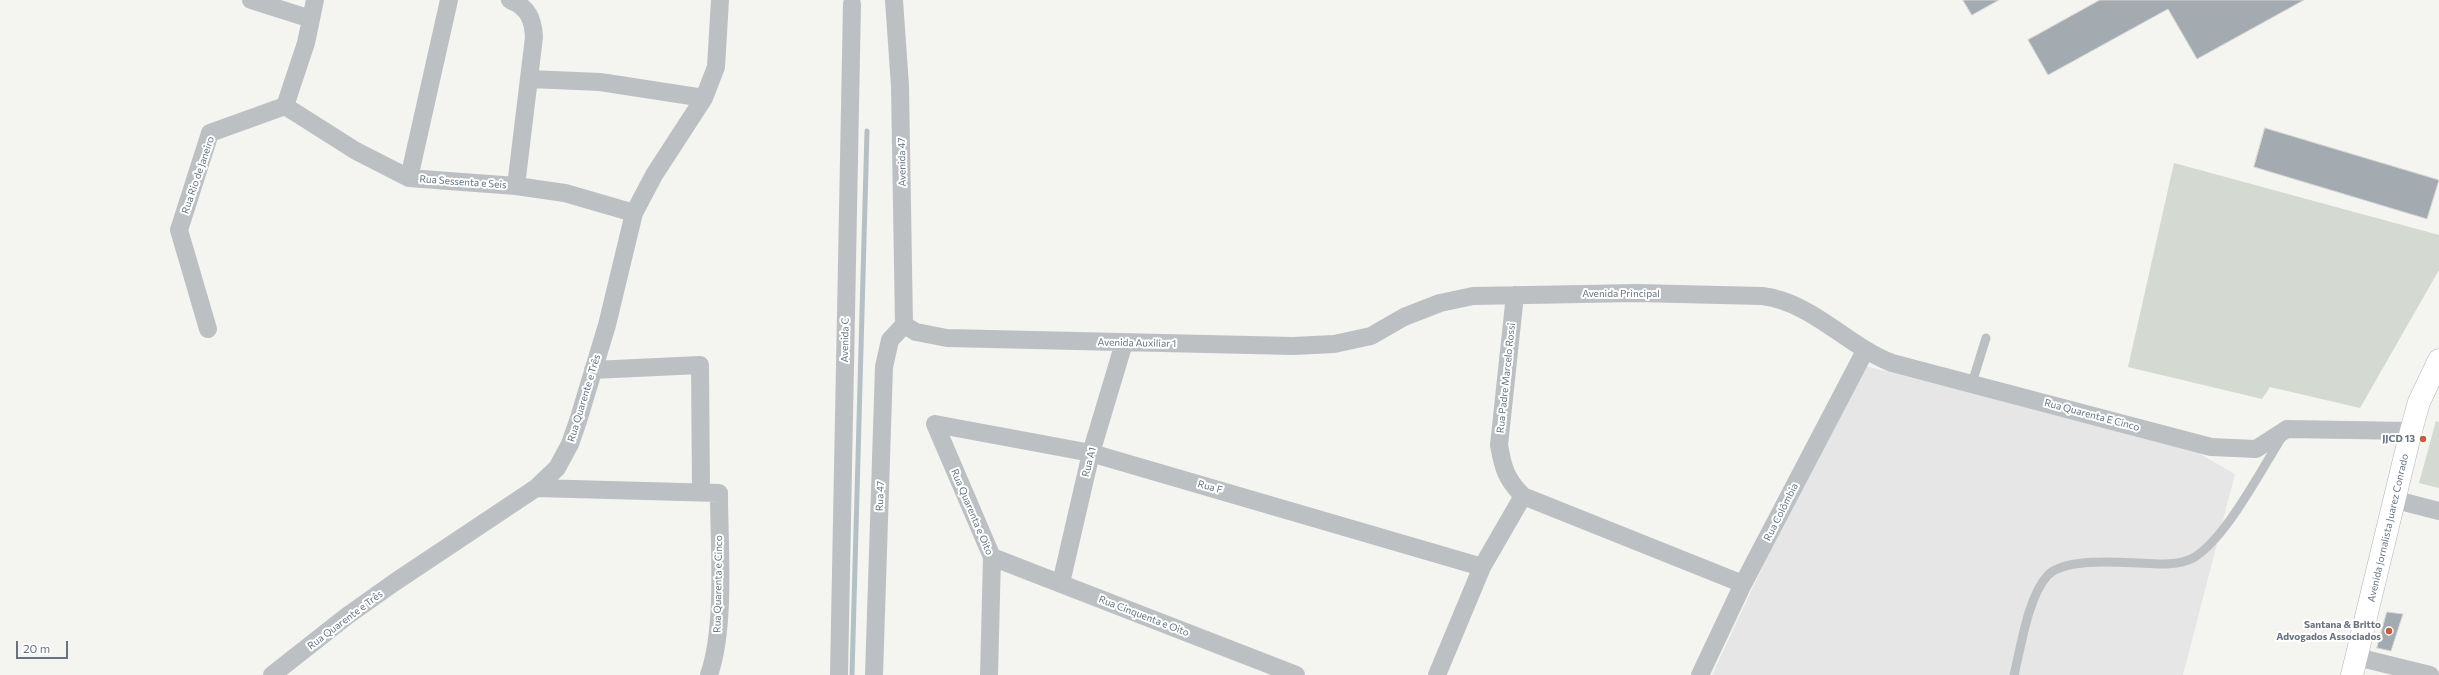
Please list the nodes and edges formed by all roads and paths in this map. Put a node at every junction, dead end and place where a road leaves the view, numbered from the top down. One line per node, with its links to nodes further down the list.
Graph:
1 (251, 0): 8 (street)
2 (315, 0): 8 (street)
3 (449, 0): 12 (street)
4 (510, 0): 9 (street)
5 (720, 0): 10 (street, Rua Quarente e Três)
6 (894, 0): 16 (street, Avenida 47)
7 (852, 4): 42 (street, Avenida C)
8 (311, 19): 11 (street)
9 (530, 79): 10 (street); 13 (street)
10 (704, 98): 14 (street, Rua Quarente e Três)
11 (285, 106): 12 (street, Rua Sessenta e Seis); 17 (street, Rua Rio de Janeiro)
12 (409, 178): 13 (street, Rua Sessenta e Seis)
13 (516, 186): 14 (street, Rua Sessenta e Seis)
14 (634, 213): 24 (street, Rua Quarente e Três)
15 (1515, 295): 18 (street, Avenida Principal); 21 (street, Avenida Principal); 32 (street, Rua Padre Marcelo Rossi)
16 (904, 325): 20 (street, Avenida Auxiliar 1); 43 (street, Rua 47)
17 (208, 329)
18 (1371, 336): 20 (street, Avenida Auxiliar 1)
19 (1986, 338): 25 (lane)
20 (1124, 343): 29 (street, Rua A1)
21 (1865, 351): 23 (street, Avenida Principal); 38 (street, Rua Colômbia)
22 (2439, 360): 28 (main road, Avenida Jornalista Juarez Conrado)
23 (1892, 363): 25 (street, Rua Quarenta E Cinco)
24 (593, 370): 30 (street, Rua Quarente e Três); 31 (street)
25 (1972, 383): 27 (street, Rua Quarenta E Cinco)
26 (935, 424): 29 (street, Rua F); 35 (street, Rua Quarenta e Oito)
27 (2287, 429): 28 (street); 48 (lane)
28 (2411, 432): 33 (main road, Avenida Jornalista Juarez Conrado)
29 (1091, 453): 36 (street, Rua F); 37 (street, Rua A1)
30 (536, 488): 31 (street); 40 (street, Rua Quarente e Três)
31 (701, 492): 41 (street, Rua Quarenta e Cinco)
32 (1523, 496): 36 (street); 38 (street)
33 (2396, 500): 34 (street); 39 (main road, Avenida Jornalista Juarez Conrado)
34 (2439, 511)
35 (992, 557): 37 (street, Rua Cinquenta e Oito); 44 (street, Rua Quarenta e Oito)
36 (1482, 567): 46 (street)
37 (1061, 583): 45 (street, Rua Cinquenta e Oito)
38 (1744, 584): 47 (street, Rua Colômbia)
39 (2354, 666): 49 (street)
40 (272, 675)
41 (709, 675)
42 (839, 675)
43 (874, 675)
44 (989, 675)
45 (1296, 675)
46 (1438, 675)
47 (1700, 675)
48 (2014, 675)
49 (2430, 675)

